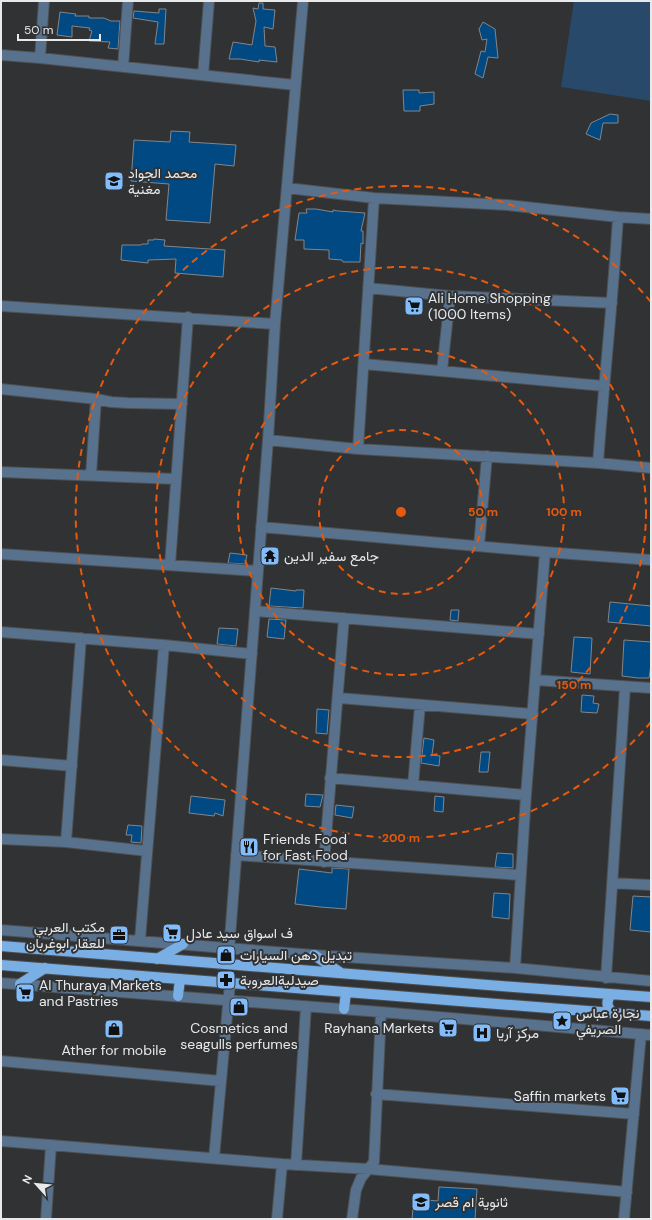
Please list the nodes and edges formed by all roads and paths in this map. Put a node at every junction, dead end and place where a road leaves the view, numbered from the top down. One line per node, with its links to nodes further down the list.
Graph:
1 (44, 1): 6 (street)
2 (128, 1): 7 (street)
3 (209, 1): 8 (street)
4 (303, 1): 9 (street)
5 (1, 55): 6 (street)
6 (40, 58): 7 (street)
7 (123, 67): 8 (street)
8 (202, 75): 9 (street)
9 (295, 85): 10 (street)
10 (287, 188): 11 (street); 19 (street)
11 (374, 198): 12 (street); 14 (street)
12 (618, 217): 13 (street); 16 (street)
13 (651, 219)
14 (368, 288): 15 (street); 20 (street)
15 (450, 296): 16 (street); 21 (street)
16 (612, 303): 22 (street)
17 (1, 306): 18 (street)
18 (188, 317): 19 (street); 25 (street)
19 (275, 324): 26 (street)
20 (364, 364): 21 (street); 27 (street)
21 (442, 371): 22 (street)
22 (604, 386): 29 (street)
23 (1, 389): 24 (street)
24 (96, 399): 25 (street); 32 (street)
25 (182, 404): 33 (street)
26 (268, 440): 27 (street); 34 (street)
27 (358, 449): 28 (street)
28 (486, 456): 29 (street); 35 (street)
29 (598, 463): 30 (street)
30 (651, 468)
31 (1, 472): 32 (street)
32 (91, 475): 33 (street)
33 (176, 479): 39 (street)
34 (261, 527): 35 (street); 40 (street)
35 (479, 546): 36 (street)
36 (545, 552): 38 (street); 44 (street)
37 (1, 554): 39 (street)
38 (651, 560)
39 (170, 565): 40 (street)
40 (258, 571): 41 (street)
41 (255, 612): 42 (street); 47 (street)
42 (344, 618): 44 (street); 51 (street)
43 (1, 632): 45 (street)
44 (539, 634): 48 (street)
45 (81, 638): 46 (street); 55 (street)
46 (164, 645): 47 (street); 61 (street)
47 (252, 654): 62 (street)
48 (535, 680): 49 (street); 53 (street)
49 (625, 687): 50 (street); 65 (street)
50 (651, 688)
51 (338, 698): 52 (street); 56 (street)
52 (420, 705): 53 (street); 57 (street)
53 (533, 714): 58 (street)
54 (1, 760): 55 (street)
55 (72, 766): 60 (street)
56 (330, 778): 57 (street); 63 (street)
57 (413, 785): 58 (street)
58 (526, 795): 64 (street)
59 (1, 839): 60 (street)
60 (66, 842): 61 (street)
61 (147, 851): 68 (street)
62 (236, 856): 63 (street); 71 (street)
63 (324, 862): 64 (street)
64 (520, 875): 77 (street)
65 (612, 882): 66 (street); 79 (street)
66 (651, 886)
67 (1, 930): 68 (street)
68 (140, 940): 69 (street)
69 (183, 944): 71 (street); 73 (main road)
70 (1, 946): 73 (main road)
71 (229, 948): 72 (street); 74 (street)
72 (314, 955): 77 (street); 78 (main road)
73 (157, 958): 74 (main road)
74 (228, 964): 78 (main road)
75 (1, 965): 76 (main road)
76 (45, 968): 80 (main road); 84 (main road)
77 (515, 968): 79 (street)
78 (341, 973): 86 (main road)
79 (606, 978): 81 (street)
80 (180, 979): 83 (main road); 88 (main road)
81 (651, 981)
82 (1, 982): 84 (street)
83 (230, 983): 85 (main road); 90 (street)
84 (20, 984): 88 (street)
85 (346, 992): 92 (main road); 93 (main road)
86 (580, 992): 87 (main road); 93 (main road)
87 (611, 994): 89 (main road); 95 (main road)
88 (178, 996): 90 (street)
89 (651, 997)
90 (229, 1000): 91 (street); 99 (street)
91 (306, 1006): 92 (street); 106 (street)
92 (344, 1009): 94 (street)
93 (580, 1010): 95 (main road)
94 (381, 1012): 97 (street); 100 (street)
95 (613, 1013): 96 (main road)
96 (651, 1016)
97 (646, 1034): 101 (street)
98 (1, 1061): 99 (street)
99 (221, 1081): 104 (street)
100 (376, 1094): 101 (street); 107 (street)
101 (634, 1114): 108 (street)
102 (1, 1141): 103 (street)
103 (51, 1145): 104 (street); 109 (street)
104 (214, 1158): 105 (street)
105 (282, 1164): 106 (street); 110 (street)
106 (296, 1165): 107 (street)
107 (369, 1169): 108 (street); 111 (street)
108 (627, 1192): 112 (street)
109 (46, 1219)
110 (277, 1219)
111 (352, 1219)
112 (624, 1219)

